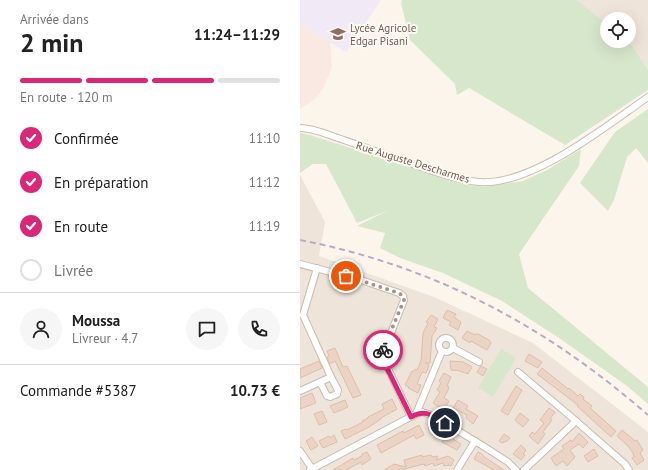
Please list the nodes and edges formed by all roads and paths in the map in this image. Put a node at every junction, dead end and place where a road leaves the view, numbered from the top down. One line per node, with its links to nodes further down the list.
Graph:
1 (648, 97): 2 (street, Rue Auguste Descharmes)
2 (300, 128)
3 (300, 264): 4 (street)
4 (317, 268): 9 (street); 12 (street)
5 (453, 348): 6 (street); 6 (street); 7 (street)
6 (442, 351): 12 (street)
7 (479, 362)
8 (518, 372): 13 (street)
9 (331, 377): 10 (street); 10 (street)
10 (320, 382): 11 (street)
11 (300, 391)
12 (413, 416): 14 (street); 16 (street)
13 (576, 421): 19 (street); 20 (street)
14 (475, 441): 17 (street); 18 (street)
15 (300, 452): 16 (street)
16 (312, 470)
17 (457, 470)
18 (516, 470)
19 (524, 470)
20 (629, 470)

